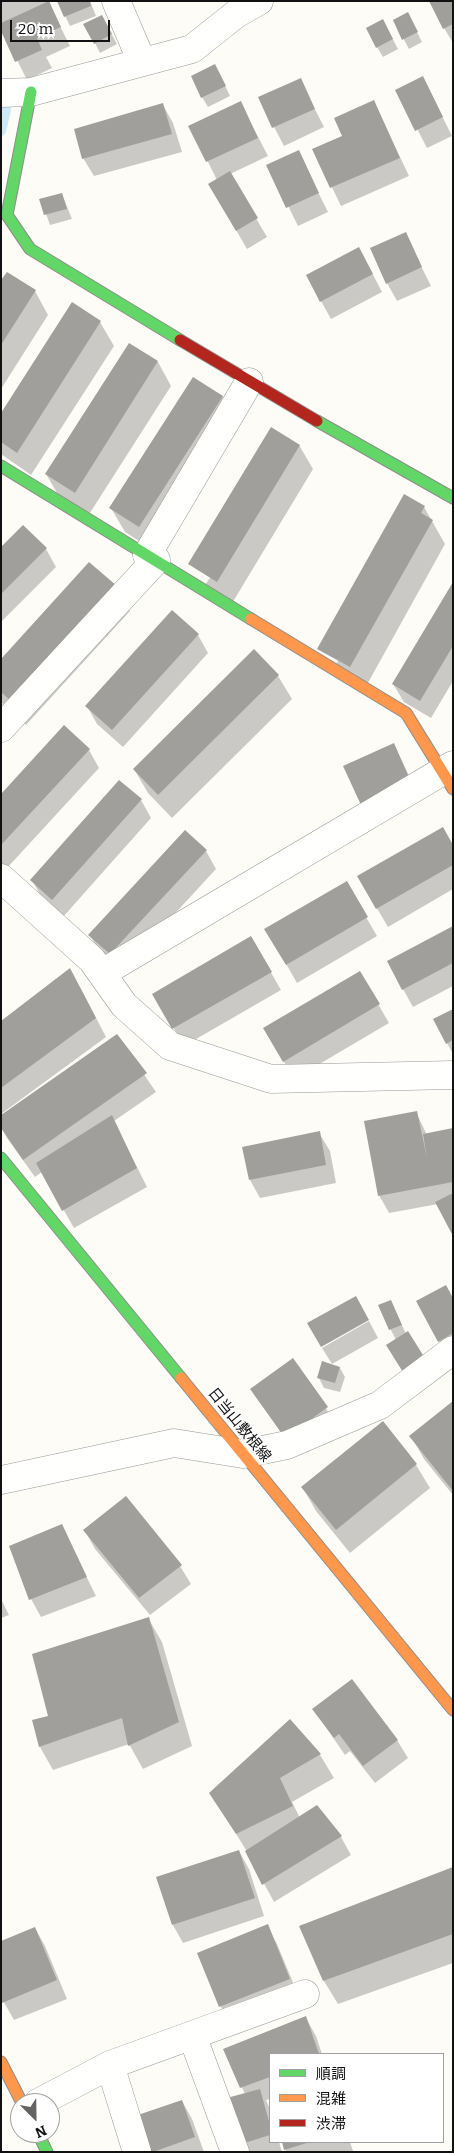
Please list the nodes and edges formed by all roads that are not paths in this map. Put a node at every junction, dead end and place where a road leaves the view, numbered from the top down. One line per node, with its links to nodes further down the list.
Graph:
1 (116, 1): 3 (street)
2 (242, 6): 3 (street)
3 (142, 62): 4 (street)
4 (31, 92): 5 (street); 6 (street)
5 (1, 93)
6 (4, 217): 7 (street)
7 (249, 382): 9 (street); 10 (street)
8 (1, 466): 10 (street)
9 (453, 498)
10 (151, 558): 11 (street); 12 (street)
11 (1, 728)
12 (449, 775): 14 (street)
13 (1, 878): 14 (street)
14 (102, 973): 15 (street)
15 (453, 1075)
16 (1, 1158): 18 (street, 日当山敷根線)
17 (453, 1350): 18 (street)
18 (243, 1454): 19 (street); 20 (street, 日当山敷根線)
19 (1, 1480)
20 (453, 1710)
21 (305, 1994): 22 (street)
22 (192, 2035): 24 (street); 28 (street)
23 (1, 2062): 25 (street)
24 (110, 2065): 26 (street); 27 (street)
25 (17, 2093)
26 (57, 2093)
27 (137, 2152)
28 (235, 2152)

